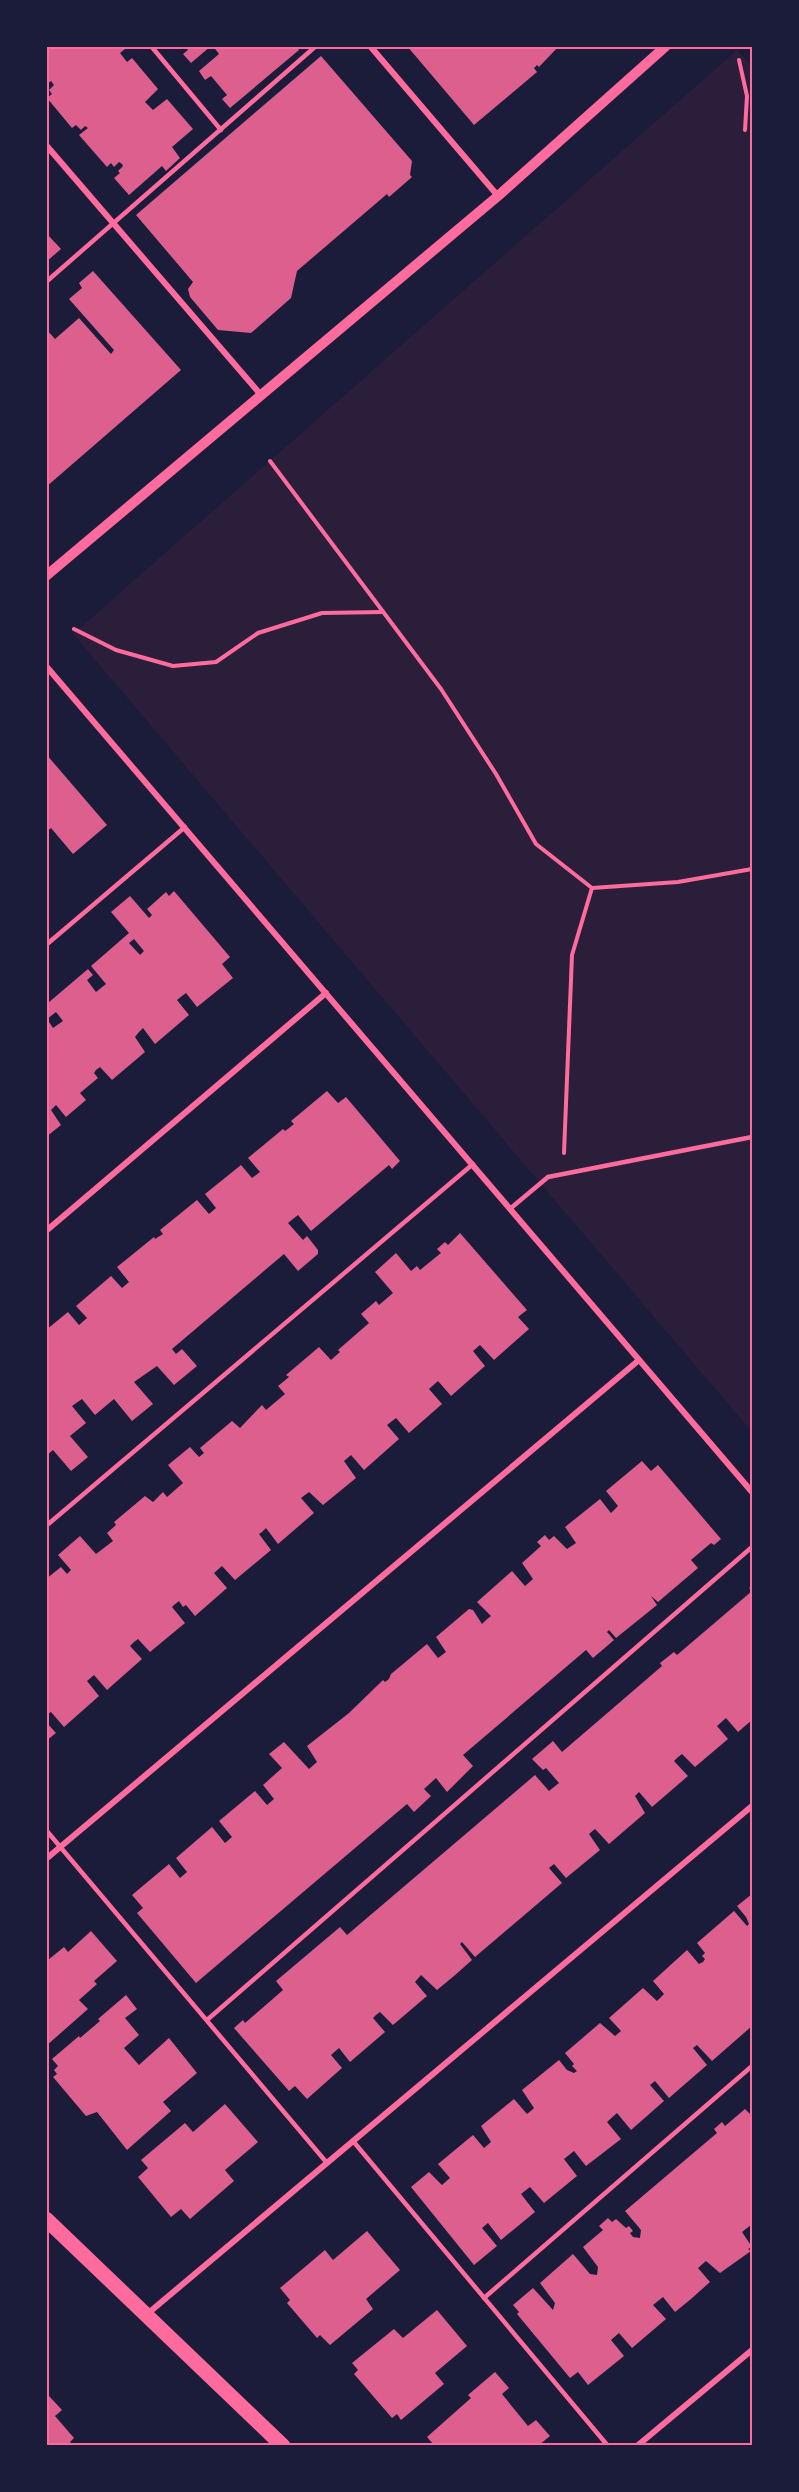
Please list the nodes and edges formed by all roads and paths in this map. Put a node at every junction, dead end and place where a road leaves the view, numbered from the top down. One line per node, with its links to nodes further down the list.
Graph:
1 (151, 46): 6 (lane)
2 (316, 46): 6 (lane)
3 (370, 46): 9 (street)
4 (666, 46): 9 (street)
5 (739, 60): 7 (path)
6 (221, 130): 10 (lane)
7 (745, 130)
8 (46, 144): 10 (street)
9 (498, 196): 12 (street)
10 (114, 223): 11 (lane); 12 (street)
11 (46, 282)
12 (261, 395): 14 (street)
13 (270, 461): 15 (path)
14 (46, 576)
15 (384, 612): 16 (path); 20 (path)
16 (74, 629)
17 (46, 666): 18 (street)
18 (185, 827): 21 (lane); 22 (street)
19 (753, 869): 20 (path)
20 (592, 888): 25 (path)
21 (46, 945)
22 (326, 993): 24 (street); 27 (street)
23 (753, 1137): 25 (lane)
24 (473, 1164): 26 (street); 30 (lane)
25 (563, 1175): 26 (lane)
26 (511, 1208): 28 (street)
27 (46, 1231)
28 (639, 1360): 29 (street); 34 (street)
29 (753, 1492)
30 (46, 1526)
31 (753, 1547): 36 (lane)
32 (753, 1806): 38 (street)
33 (46, 1830): 34 (lane)
34 (61, 1846): 35 (street); 36 (lane)
35 (46, 1859)
36 (207, 2020): 39 (lane)
37 (753, 2066): 41 (lane)
38 (353, 2141): 39 (street); 41 (lane)
39 (327, 2163): 42 (street)
40 (46, 2219): 42 (main road)
41 (484, 2298): 45 (lane)
42 (146, 2315): 44 (main road)
43 (753, 2350): 46 (street)
44 (284, 2445)
45 (608, 2445)
46 (638, 2445)

